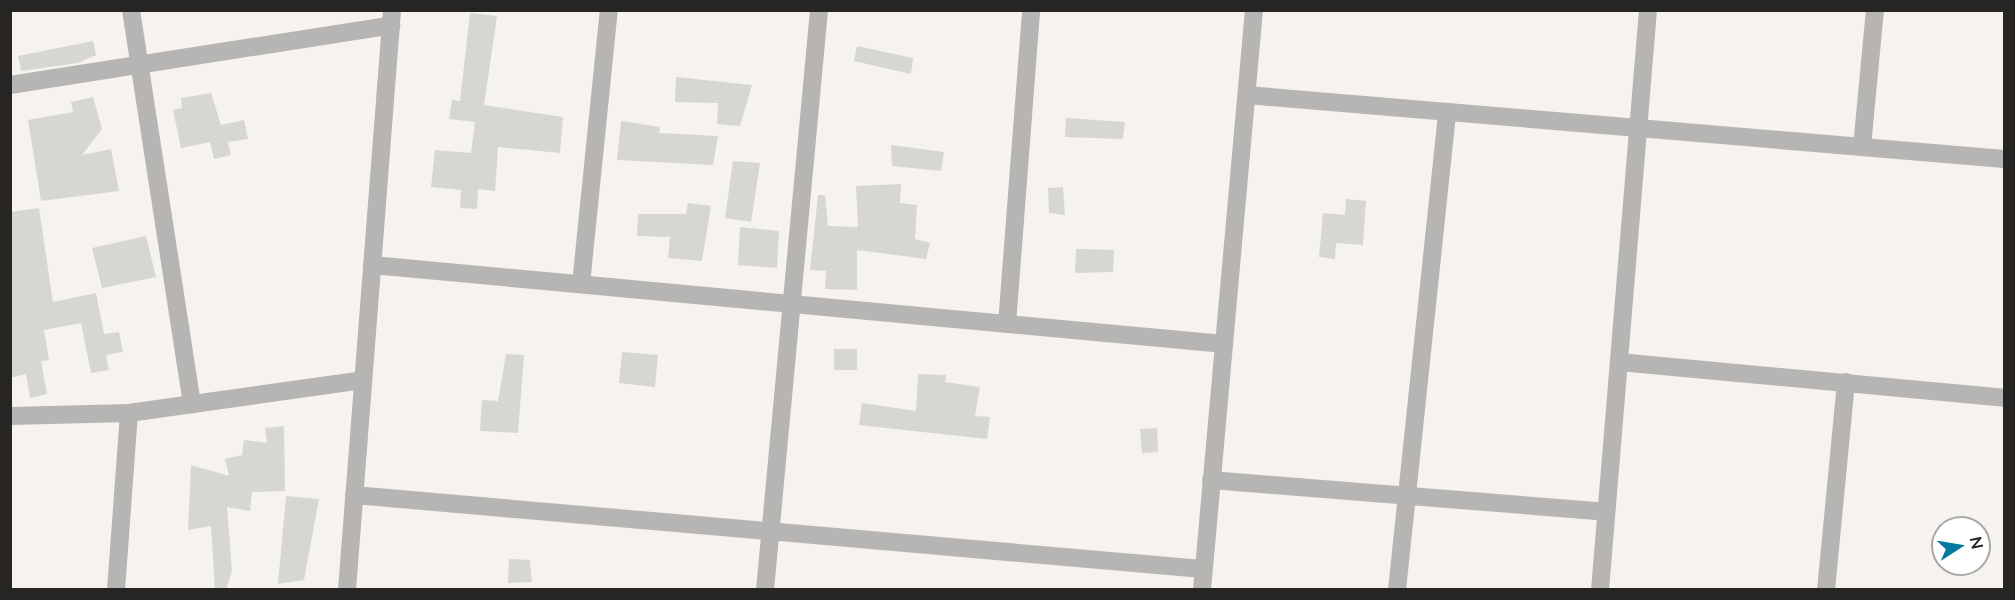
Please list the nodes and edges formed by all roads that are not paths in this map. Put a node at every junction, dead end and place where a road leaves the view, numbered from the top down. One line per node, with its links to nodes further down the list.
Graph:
1 (131, 10): 9 (street)
2 (609, 10): 17 (street)
3 (819, 10): 18 (street)
4 (1031, 10): 19 (street)
5 (1254, 10): 11 (street)
6 (1648, 10): 13 (street)
7 (1875, 10): 14 (street)
8 (392, 18): 9 (street); 16 (street)
9 (140, 65): 10 (street); 25 (street)
10 (10, 85)
11 (1247, 95): 12 (street); 20 (street)
12 (1447, 112): 13 (street); 30 (street)
13 (1638, 128): 14 (street); 21 (street)
14 (1862, 147): 15 (street)
15 (2004, 159)
16 (372, 265): 17 (street); 22 (street)
17 (581, 284): 18 (street)
18 (793, 304): 19 (street); 32 (street)
19 (1007, 324): 20 (street)
20 (1224, 344): 28 (street)
21 (1619, 362): 23 (street); 31 (street)
22 (363, 380): 25 (street); 29 (street)
23 (1846, 382): 24 (street); 40 (street)
24 (2004, 398)
25 (192, 404): 26 (street)
26 (129, 413): 27 (street); 34 (street)
27 (10, 416)
28 (1211, 480): 30 (street); 33 (street)
29 (354, 495): 32 (street); 35 (street)
30 (1406, 496): 31 (street); 38 (street)
31 (1606, 512): 39 (street)
32 (771, 529): 33 (street); 36 (street)
33 (1203, 569): 37 (street)
34 (116, 590)
35 (347, 590)
36 (765, 590)
37 (1202, 590)
38 (1397, 590)
39 (1600, 590)
40 (1826, 590)

